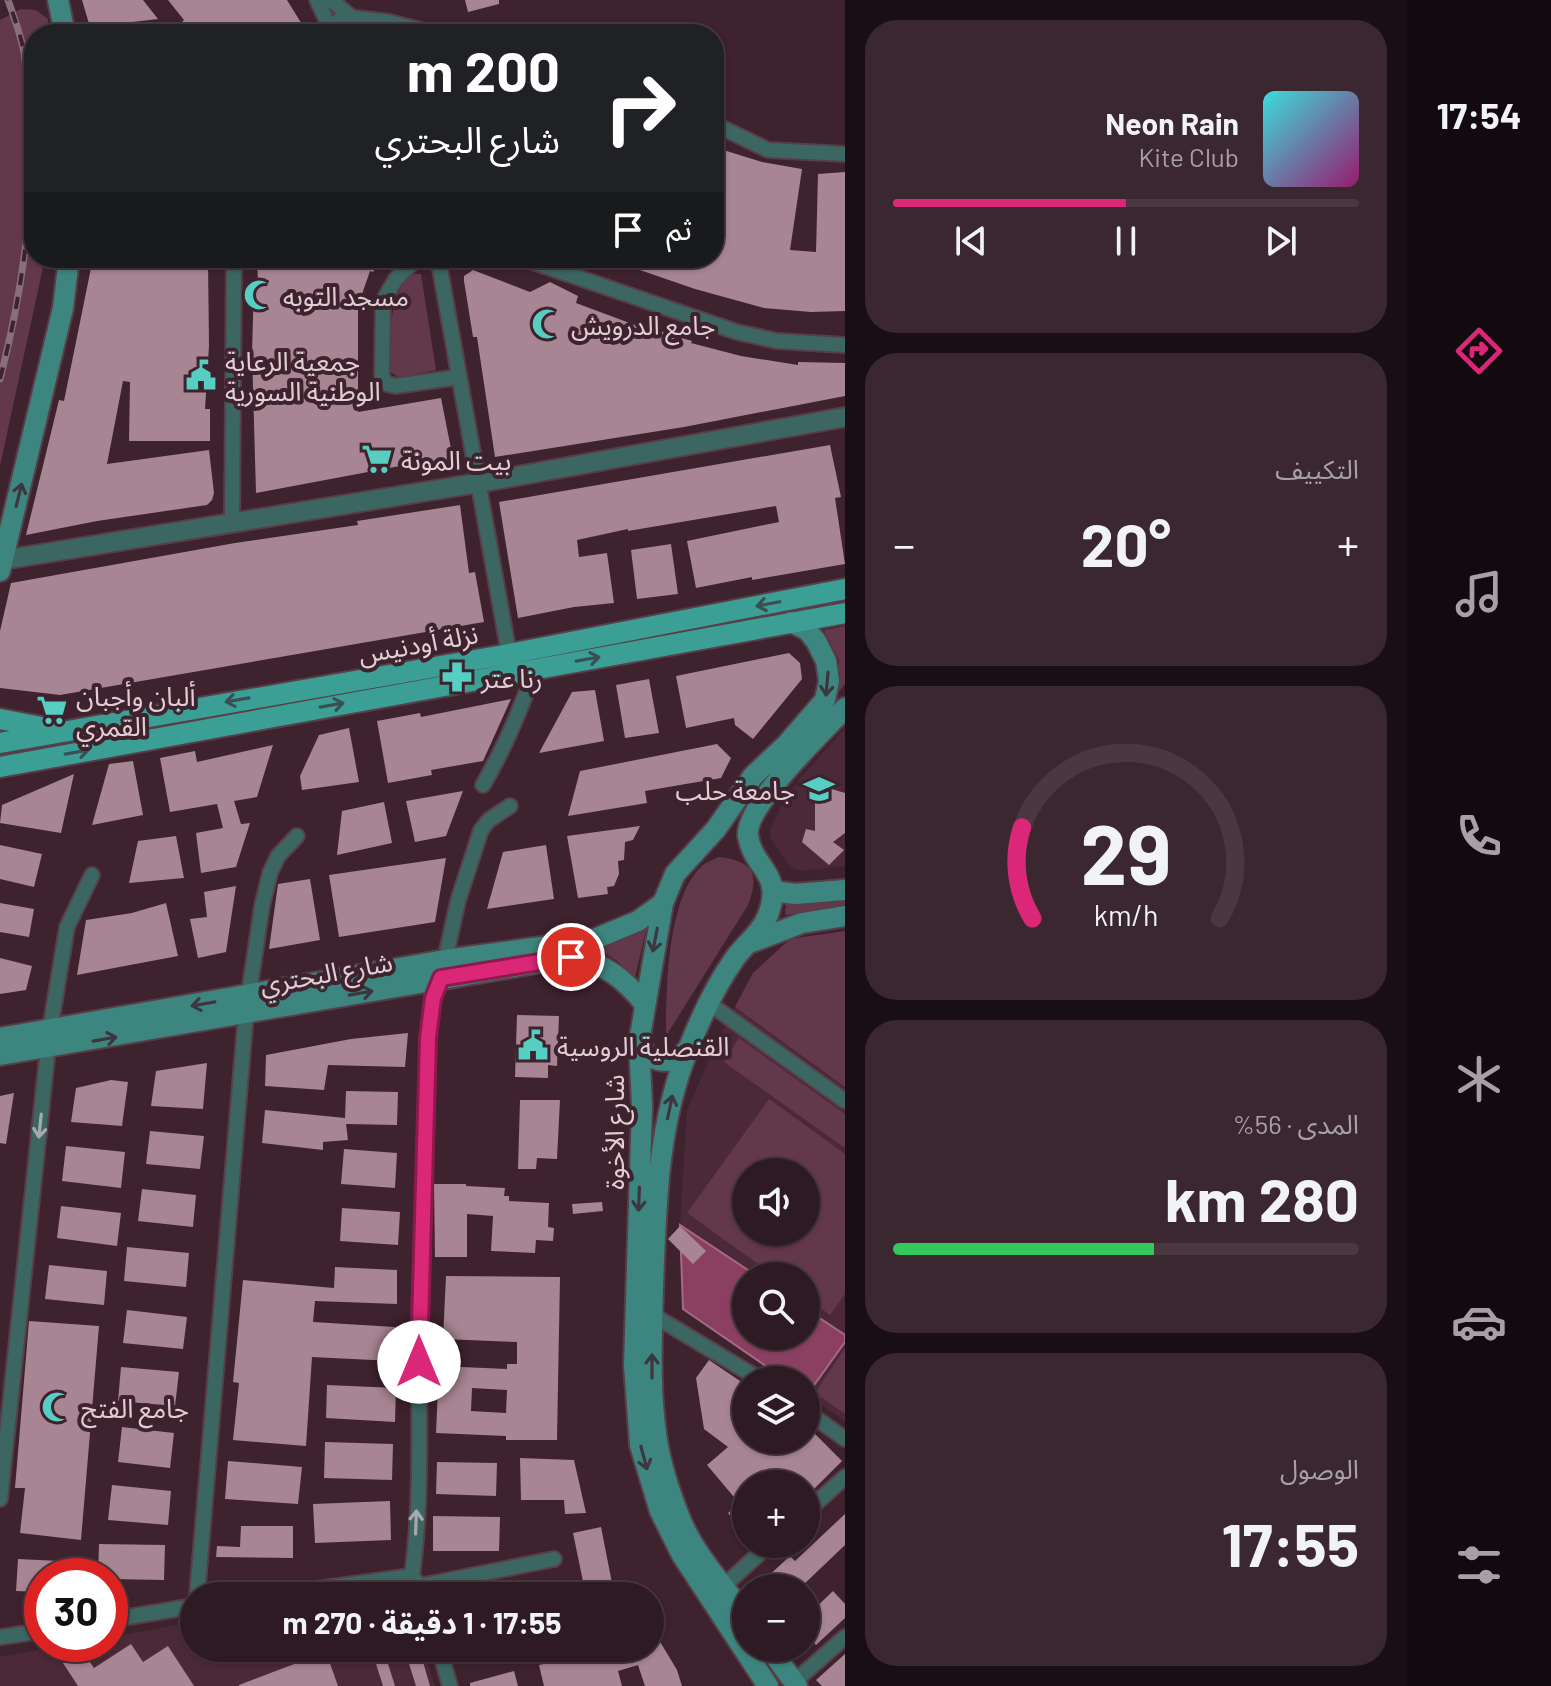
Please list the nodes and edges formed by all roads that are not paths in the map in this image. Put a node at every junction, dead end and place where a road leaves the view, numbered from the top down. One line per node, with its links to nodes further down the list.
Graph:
1 (58, 0): 5 (main road)
2 (317, 0): 6 (street)
3 (331, 0): 4 (street)
4 (354, 17): 7 (street); 8 (street); 9 (street)
5 (63, 24)
6 (328, 24)
7 (338, 24)
8 (365, 24)
9 (395, 24)
10 (724, 129): 11 (street)
11 (845, 154)
12 (68, 268): 22 (main road, one-way to 12)
13 (234, 268): 21 (street)
14 (407, 268): 18 (street)
15 (440, 268): 18 (street)
16 (550, 268): 17 (street)
17 (845, 345)
18 (459, 377): 20 (street)
19 (845, 417): 20 (street)
20 (478, 483): 21 (street); 26 (street)
21 (232, 521): 22 (street)
22 (2, 565)
23 (845, 589): 26 (main road, نزلة أودنيس, one-way to 26)
24 (845, 613): 25 (main road)
25 (791, 622): 27 (main road, one-way to 25); 36 (main road, شارع الأخوة, one-way to 36)
26 (509, 654): 30 (main road, نزلة أودنيس, one-way to 30)
27 (535, 669): 32 (main road, one-way to 27); 33 (street)
28 (845, 708): 37 (main road)
29 (0, 719): 30 (main road)
30 (67, 730): 31 (main road, نزلة أودنيس)
31 (0, 743)
32 (0, 767)
33 (483, 785)
34 (510, 806): 44 (street)
35 (297, 836): 47 (street)
36 (705, 842): 37 (main road); 41 (main road, شارع الأخوة)
37 (751, 848): 40 (main road)
38 (92, 875): 49 (street)
39 (845, 890): 40 (main road)
40 (773, 891): 43 (main road, شارع الأخوة)
41 (663, 903): 44 (main road); 45 (main road, شارع الأخوة, one-way to 45)
42 (845, 916): 43 (main road)
43 (748, 944): 46 (main road, شارع الأخوة)
44 (443, 969): 45 (main road); 47 (main road); 64 (street, one-way to 44)
45 (645, 1004): 50 (main road, شارع الأخوة)
46 (710, 1004): 51 (main road, شارع الأخوة); 53 (street)
47 (247, 1005): 49 (main road); 63 (street)
48 (0, 1038): 49 (main road)
49 (50, 1039): 52 (main road); 59 (street, one-way to 59)
50 (639, 1042): 51 (main road); 54 (main road, شارع الأخوة, one-way to 54)
51 (688, 1049): 54 (main road, شارع الأخوة, one-way to 51)
52 (0, 1055)
53 (845, 1101)
54 (644, 1310): 55 (street); 66 (main road, شارع الأخوة)
55 (738, 1366)
56 (820, 1421): 57 (street)
57 (845, 1439)
58 (845, 1477): 60 (street)
59 (0, 1499)
60 (820, 1499)
61 (755, 1558): 66 (street)
62 (554, 1559): 65 (street)
63 (198, 1582)
64 (418, 1582)
65 (438, 1582)
66 (717, 1592): 67 (main road, شارع الأخوة); 77 (main road, شارع الأخوة)
67 (732, 1604)
68 (180, 1608): 69 (street)
69 (128, 1617)
70 (24, 1634): 71 (street)
71 (0, 1637)
72 (845, 1637): 75 (street)
73 (443, 1662): 76 (street)
74 (780, 1662): 75 (main road)
75 (796, 1684)
76 (450, 1686)
77 (768, 1686)

